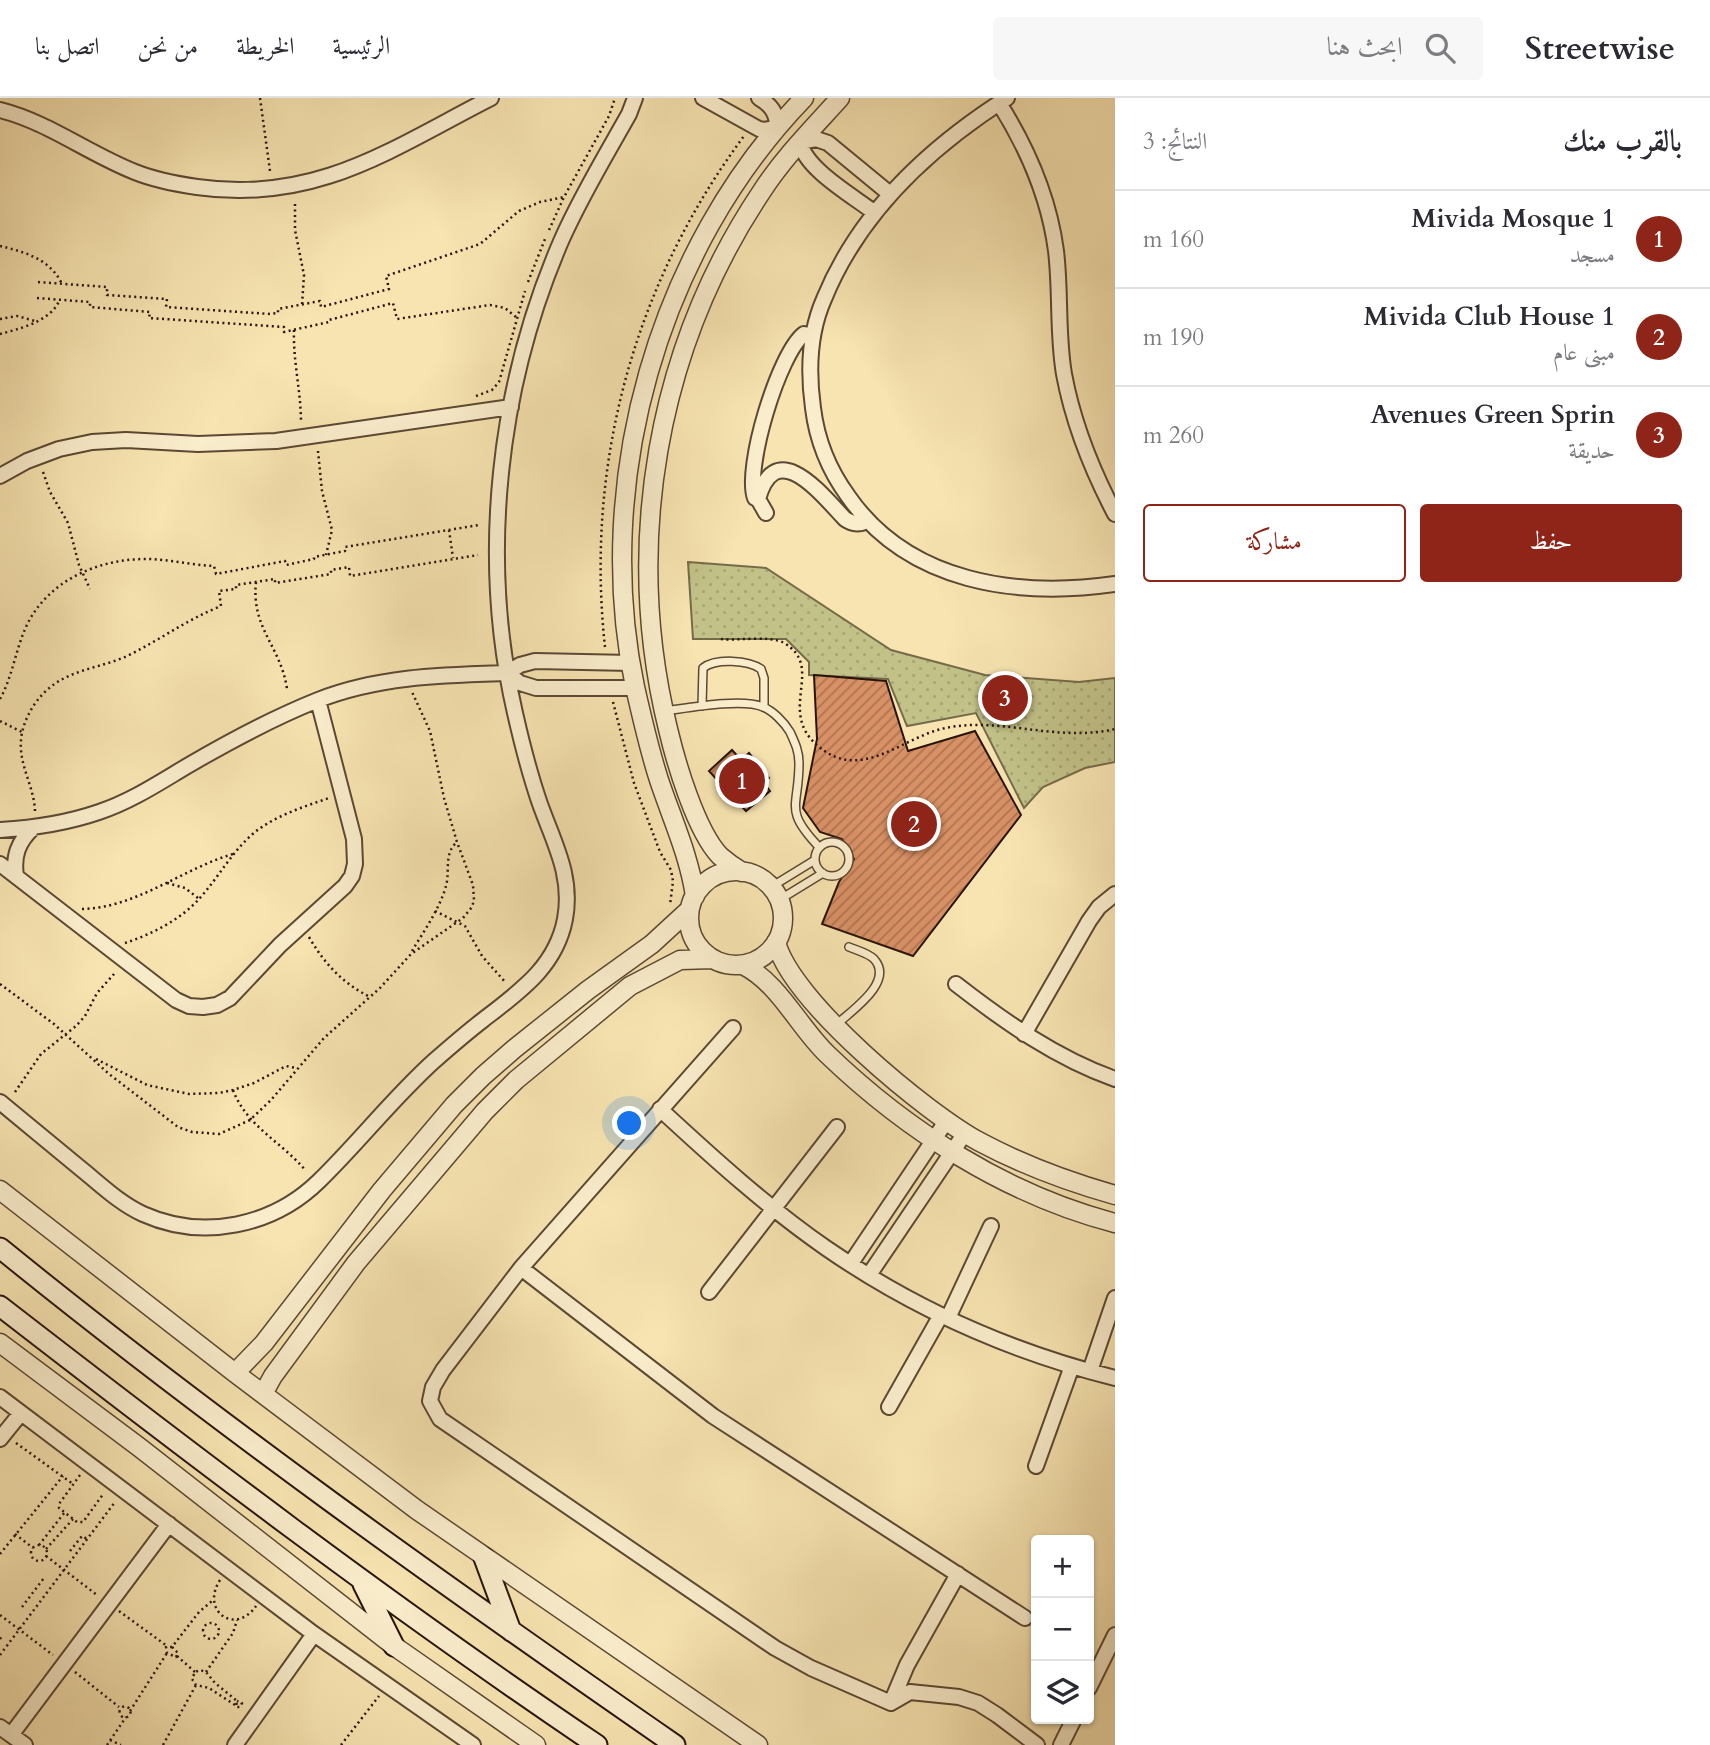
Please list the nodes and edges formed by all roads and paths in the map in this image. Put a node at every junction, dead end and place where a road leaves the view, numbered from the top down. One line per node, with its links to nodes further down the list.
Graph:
1 (260, 98): 12 (path)
2 (491, 98): 9 (street)
3 (635, 98): 29 (street)
4 (703, 98): 10 (street)
5 (759, 98): 10 (street)
6 (804, 98): 10 (street)
7 (840, 98): 11 (street)
8 (1003, 100): 13 (street); 36 (street)
9 (0, 110)
10 (777, 127): 11 (street); 48 (street)
11 (800, 142): 13 (street); 16 (street); 57 (street)
12 (270, 171)
13 (890, 194): 16 (street)
14 (564, 197): 22 (path)
15 (295, 204): 22 (path)
16 (875, 213): 28 (street)
17 (0, 246): 19 (path)
18 (38, 282): 19 (path)
19 (62, 284): 22 (path)
20 (37, 298): 21 (path)
21 (60, 300): 25 (path); 26 (path)
22 (302, 305)
23 (516, 317): 26 (path)
24 (0, 319): 25 (path)
25 (35, 321): 27 (path)
26 (294, 330): 30 (path)
27 (0, 334)
28 (813, 336): 34 (street); 37 (street)
29 (511, 407): 33 (street); 49 (street)
30 (300, 423)
31 (318, 451): 40 (path)
32 (43, 472): 43 (path)
33 (0, 476)
34 (758, 499): 35 (street); 37 (street)
35 (766, 513)
36 (1115, 514)
37 (867, 521): 45 (street)
38 (479, 525): 39 (path)
39 (449, 530): 40 (path); 42 (path)
40 (327, 555): 43 (path)
41 (478, 555): 42 (path)
42 (453, 559): 44 (path)
43 (83, 572): 46 (path); 53 (path)
44 (257, 582): 52 (path); 60 (path)
45 (1115, 584)
46 (90, 589)
47 (721, 639): 59 (path)
48 (631, 663): 49 (street); 51 (street)
49 (507, 673): 50 (street); 51 (street); 90 (street)
50 (406, 678): 54 (street); 64 (path)
51 (635, 688): 76 (street)
52 (287, 689)
53 (0, 699)
54 (318, 700): 61 (street); 62 (street)
55 (702, 706): 56 (lane); 56 (lane); 57 (lane)
56 (764, 707): 65 (lane)
57 (663, 711): 69 (street)
58 (0, 721): 60 (path)
59 (1115, 729)
60 (22, 732): 62 (path)
61 (342, 793): 66 (path); 80 (street)
62 (33, 828): 63 (street); 71 (street)
63 (0, 830)
64 (457, 842): 78 (path); 79 (path)
65 (819, 847): 67 (lane); 70 (lane)
66 (233, 853): 72 (path); 75 (path)
67 (815, 860): 70 (lane); 73 (lane)
68 (0, 864): 71 (street)
69 (741, 872): 73 (street); 76 (street)
70 (823, 873): 73 (lane)
71 (16, 876): 77 (street)
72 (167, 883): 75 (path); 77 (path)
73 (775, 894): 81 (street)
74 (1115, 894): 94 (street)
75 (199, 899): 82 (path)
76 (692, 902): 85 (street); 126 (street)
77 (58, 908): 82 (street)
78 (435, 911): 79 (path); 84 (path)
79 (459, 921): 84 (path); 90 (path)
80 (301, 924): 82 (street); 91 (path)
81 (776, 943): 86 (street); 92 (street)
82 (108, 947)
83 (849, 947): 92 (lane)
84 (411, 954): 91 (path)
85 (713, 959): 86 (street); 128 (street)
86 (743, 965): 107 (street)
87 (114, 974): 95 (path)
88 (0, 984): 95 (path)
89 (956, 984): 94 (street)
90 (516, 994): 101 (street)
91 (370, 997): 97 (path)
92 (836, 1026): 104 (street)
93 (733, 1028): 102 (street)
94 (1024, 1034): 98 (street)
95 (66, 1035): 96 (path); 100 (path)
96 (93, 1058): 99 (path); 103 (path)
97 (297, 1068): 99 (path); 103 (path)
98 (1115, 1079)
99 (233, 1090): 103 (path)
100 (15, 1092)
101 (0, 1102)
102 (660, 1109): 112 (street); 117 (street)
103 (250, 1120): 109 (path)
104 (947, 1120): 106 (street); 107 (street)
105 (837, 1127): 112 (street)
106 (965, 1133): 108 (street); 111 (street)
107 (934, 1140): 108 (street); 116 (street)
108 (953, 1151): 113 (street); 118 (street)
109 (306, 1171)
110 (0, 1190): 126 (street)
111 (1112, 1194)
112 (772, 1207): 116 (street); 119 (street)
113 (1115, 1223)
114 (991, 1226): 122 (street)
115 (0, 1248): 162 (main road)
116 (851, 1263): 118 (street)
117 (521, 1268): 150 (street); 177 (street)
118 (869, 1275): 122 (street)
119 (709, 1292)
120 (1115, 1298): 125 (street)
121 (0, 1306): 152 (main road)
122 (944, 1317): 124 (street); 130 (street)
123 (0, 1343): 167 (street)
124 (1072, 1366): 125 (street); 134 (street)
125 (1090, 1371): 127 (street)
126 (235, 1373): 128 (street)
127 (1115, 1378)
128 (263, 1394): 148 (street)
129 (0, 1397): 131 (street)
130 (890, 1407)
131 (21, 1413): 132 (street); 133 (street)
132 (2, 1437): 135 (path)
133 (88, 1464): 136 (path); 137 (street)
134 (1036, 1466)
135 (63, 1476): 136 (path); 141 (path)
136 (73, 1484): 138 (path)
137 (118, 1486): 139 (path); 140 (street); 142 (path)
138 (65, 1513): 139 (path); 143 (path)
139 (73, 1519): 145 (path)
140 (169, 1524): 149 (street); 181 (street)
141 (15, 1534): 144 (path); 147 (path)
142 (87, 1539): 146 (path); 155 (path)
143 (39, 1545): 144 (path); 145 (path)
144 (33, 1548): 145 (path)
145 (46, 1549)
146 (70, 1552)
147 (0, 1554)
148 (484, 1558): 162 (main road); 193 (street)
149 (228, 1569): 154 (street); 156 (path)
150 (958, 1574): 159 (street); 177 (street)
151 (44, 1578): 153 (path)
152 (361, 1580): 167 (main road); 191 (main road)
153 (34, 1591): 155 (path); 157 (path)
154 (263, 1595): 160 (path); 163 (street)
155 (42, 1599): 170 (path)
156 (213, 1601): 158 (path); 168 (path)
157 (22, 1607)
158 (223, 1616): 160 (path); 161 (path)
159 (1025, 1618)
160 (237, 1620): 166 (path)
161 (216, 1625): 165 (path); 165 (path)
162 (510, 1631): 192 (main road)
163 (314, 1634): 176 (street); 187 (street)
164 (1115, 1635): 174 (street)
165 (217, 1637): 166 (path)
166 (226, 1643): 173 (path)
167 (394, 1646): 190 (street)
168 (172, 1647): 169 (path); 171 (path)
169 (167, 1653): 171 (path); 178 (path)
170 (0, 1655)
171 (177, 1656): 172 (path)
172 (195, 1672): 173 (path); 175 (path)
173 (206, 1672): 175 (path)
174 (1094, 1678)
175 (196, 1685): 186 (path)
176 (387, 1685): 188 (path); 189 (street)
177 (891, 1703): 194 (street)
178 (130, 1711): 179 (path); 179 (path)
179 (125, 1717): 182 (path)
180 (1072, 1724): 195 (street)
181 (6, 1731): 183 (street)
182 (110, 1740): 184 (path); 185 (path)
183 (25, 1745)
184 (107, 1745)
185 (121, 1745)
186 (163, 1745)
187 (235, 1745)
188 (341, 1745)
189 (473, 1745)
190 (536, 1745)
191 (597, 1745)
192 (675, 1745)
193 (758, 1745)
194 (1037, 1745)
195 (1061, 1745)

